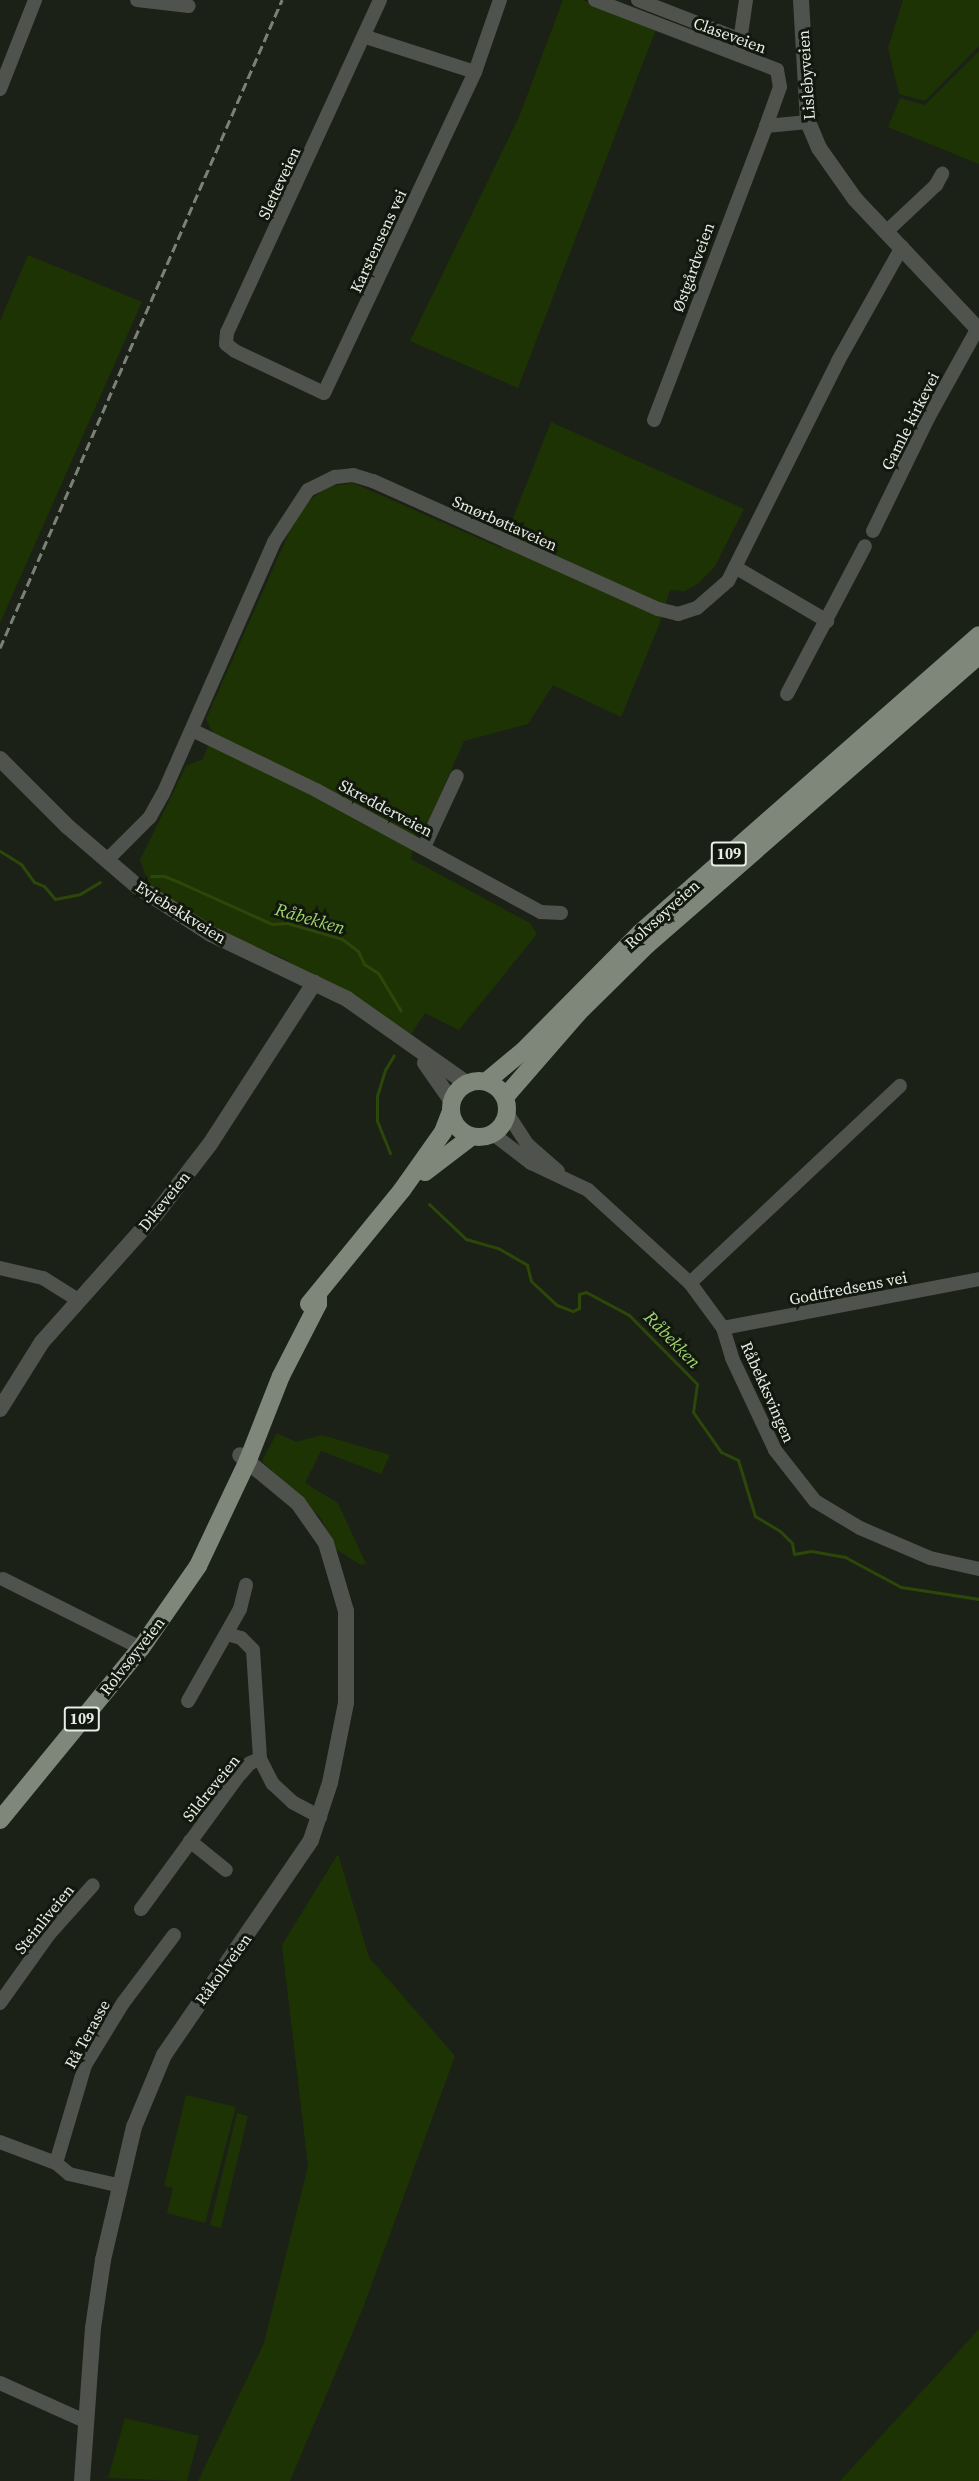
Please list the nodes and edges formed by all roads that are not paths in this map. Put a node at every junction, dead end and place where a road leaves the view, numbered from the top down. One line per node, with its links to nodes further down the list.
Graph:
1 (35, 0): 15 (street)
2 (137, 0): 9 (street)
3 (380, 0): 10 (street, Sletteveien)
4 (500, 0): 13 (street, Karstensens vei)
5 (595, 0): 12 (street, Claseveien)
6 (638, 0): 11 (street)
7 (746, 0): 11 (street)
8 (801, 0): 16 (street, Lislebyveien)
9 (189, 6)
10 (366, 37): 13 (street); 22 (street, Sletteveien)
11 (741, 40): 12 (street)
12 (737, 55): 14 (street, Claseveien)
13 (475, 72): 22 (street, Karstensens vei)
14 (781, 79): 17 (street, Østgårdveien)
15 (0, 89)
16 (808, 122): 17 (street); 19 (street, Lislebyveien)
17 (766, 126): 23 (street, Østgårdveien)
18 (942, 174): 19 (street)
19 (886, 232): 20 (street, Lislebyveien)
20 (902, 247): 21 (street, Lislebyveien); 26 (street, Smørbøttaveien)
21 (978, 328): 24 (street, Gamle kirkevei)
22 (226, 344)
23 (654, 420)
24 (873, 531)
25 (865, 546): 27 (street)
26 (735, 567): 27 (street); 31 (street, Smørbøttaveien)
27 (827, 621): 30 (street)
28 (979, 635): 39 (main road, Rolvsøyveien / 109)
29 (979, 654): 42 (main road, Rolvsøyveien / 109)
30 (787, 694)
31 (194, 731): 34 (street, Skredderveien); 35 (street, Smørbøttaveien)
32 (0, 759): 35 (street, Evjebekkveien)
33 (457, 776): 34 (street)
34 (424, 847): 36 (street, Skredderveien)
35 (107, 860): 37 (street, Evjebekkveien)
36 (561, 913)
37 (314, 983): 38 (street, Evjebekkveien); 51 (street, Dikeveien)
38 (417, 1049): 40 (street, Evjebekkveien); 43 (street, Evjebekkveien)
39 (487, 1081): 40 (main road); 42 (main road)
40 (466, 1083): 43 (main road, 109)
41 (900, 1086): 50 (street)
42 (506, 1105): 44 (main road, 109); 46 (street, Råbekksvingen)
43 (451, 1107): 45 (main road); 47 (main road, Rolvsøyveien / 109)
44 (493, 1134): 45 (main road, 109); 46 (street, Råbekksvingen)
45 (471, 1137): 47 (main road, Rolvsøyveien / 109)
46 (563, 1177): 50 (street, Råbekksvingen)
47 (402, 1190): 54 (main road, Rolvsøyveien / 109)
48 (0, 1268): 51 (street)
49 (979, 1279): 52 (street, Godtfredsens vei)
50 (690, 1283): 52 (street, Råbekksvingen)
51 (77, 1299): 53 (street, Dikeveien)
52 (723, 1328): 55 (street, Råbekksvingen)
53 (0, 1409)
54 (241, 1464): 59 (main road, Rolvsøyveien / 109); 62 (street, Råkollveien)
55 (979, 1569)
56 (3, 1579): 59 (street)
57 (246, 1585): 58 (street)
58 (226, 1634): 60 (street); 61 (street)
59 (141, 1648): 63 (main road, Rolvsøyveien / 109)
60 (188, 1701)
61 (260, 1759): 62 (street); 64 (street, Sildreveien)
62 (320, 1816): 72 (street, Råkollveien)
63 (0, 1820)
64 (190, 1841): 65 (street, Sildreveien); 67 (street, Sildreveien)
65 (226, 1870)
66 (93, 1885): 69 (street, Steinliveien)
67 (141, 1909)
68 (174, 1935): 71 (street, Rå Terasse)
69 (0, 2003)
70 (0, 2142): 71 (street)
71 (56, 2163): 72 (street)
72 (121, 2186): 74 (street, Råkollveien)
73 (0, 2383): 74 (street)
74 (87, 2422): 75 (street, Råkollveien)
75 (82, 2481)

